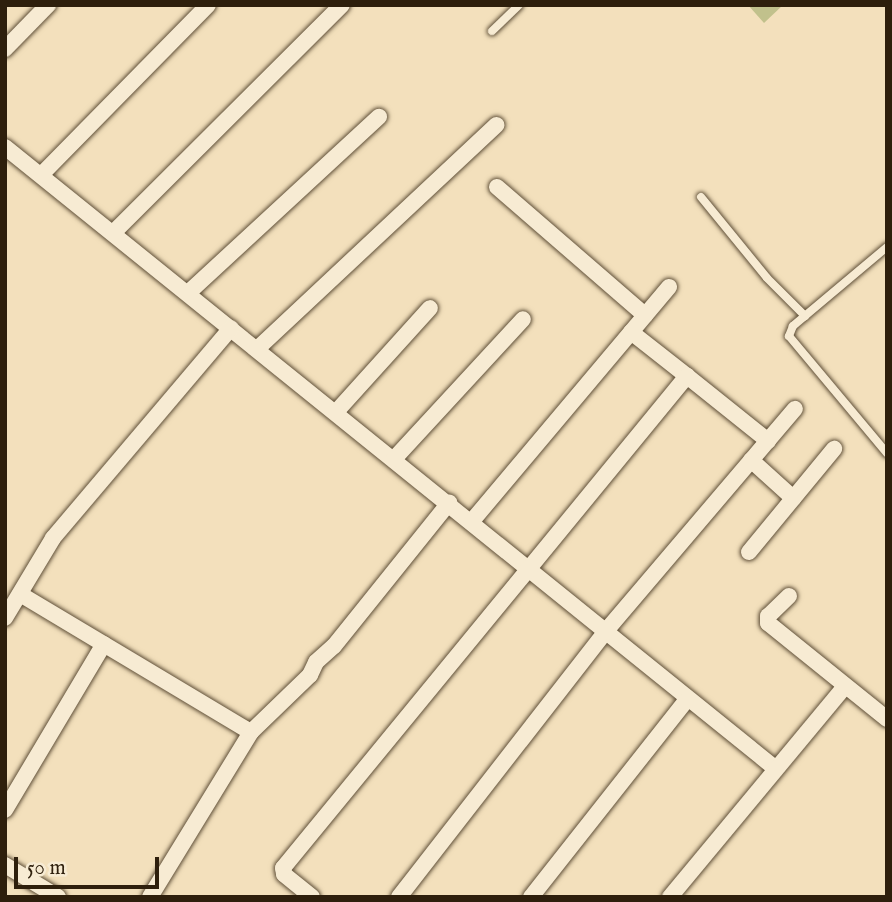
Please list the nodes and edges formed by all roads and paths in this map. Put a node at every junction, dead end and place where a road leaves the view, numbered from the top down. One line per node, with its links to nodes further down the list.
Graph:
1 (48, 5): 6 (street)
2 (208, 5): 10 (street)
3 (342, 5): 13 (street)
4 (519, 5): 5 (lane)
5 (492, 31)
6 (5, 49)
7 (379, 117): 16 (street)
8 (496, 125): 23 (street)
9 (5, 147): 10 (street)
10 (41, 175): 13 (street)
11 (497, 187): 18 (street)
12 (701, 197): 19 (lane)
13 (114, 233): 16 (street)
14 (887, 247): 19 (lane)
15 (668, 287): 18 (street)
16 (188, 293): 21 (street)
17 (430, 308): 26 (street)
18 (645, 315): 22 (street)
19 (805, 316): 29 (lane)
20 (523, 319): 30 (street)
21 (231, 328): 23 (street); 37 (street)
22 (631, 332): 24 (street); 34 (street)
23 (257, 349): 26 (street)
24 (687, 376): 27 (street); 36 (street)
25 (795, 409): 27 (street)
26 (336, 412): 30 (street)
27 (768, 441): 31 (street)
28 (834, 449): 32 (street)
29 (887, 453)
30 (394, 459): 33 (street)
31 (751, 460): 32 (street); 40 (street)
32 (793, 498): 35 (street)
33 (449, 503): 34 (street); 45 (street)
34 (472, 522): 36 (street)
35 (749, 552)
36 (528, 568): 40 (street); 51 (street)
37 (20, 594): 39 (street); 41 (street)
38 (789, 596): 42 (street)
39 (5, 618)
40 (605, 632): 43 (street); 52 (street)
41 (104, 645): 45 (street); 47 (street)
42 (845, 686): 44 (street); 46 (street)
43 (686, 701): 46 (street); 53 (street)
44 (887, 719)
45 (251, 732): 50 (street)
46 (775, 768): 54 (street)
47 (5, 810)
48 (5, 865): 49 (street)
49 (58, 897)
50 (150, 897)
51 (312, 897)
52 (399, 897)
53 (531, 897)
54 (670, 897)

